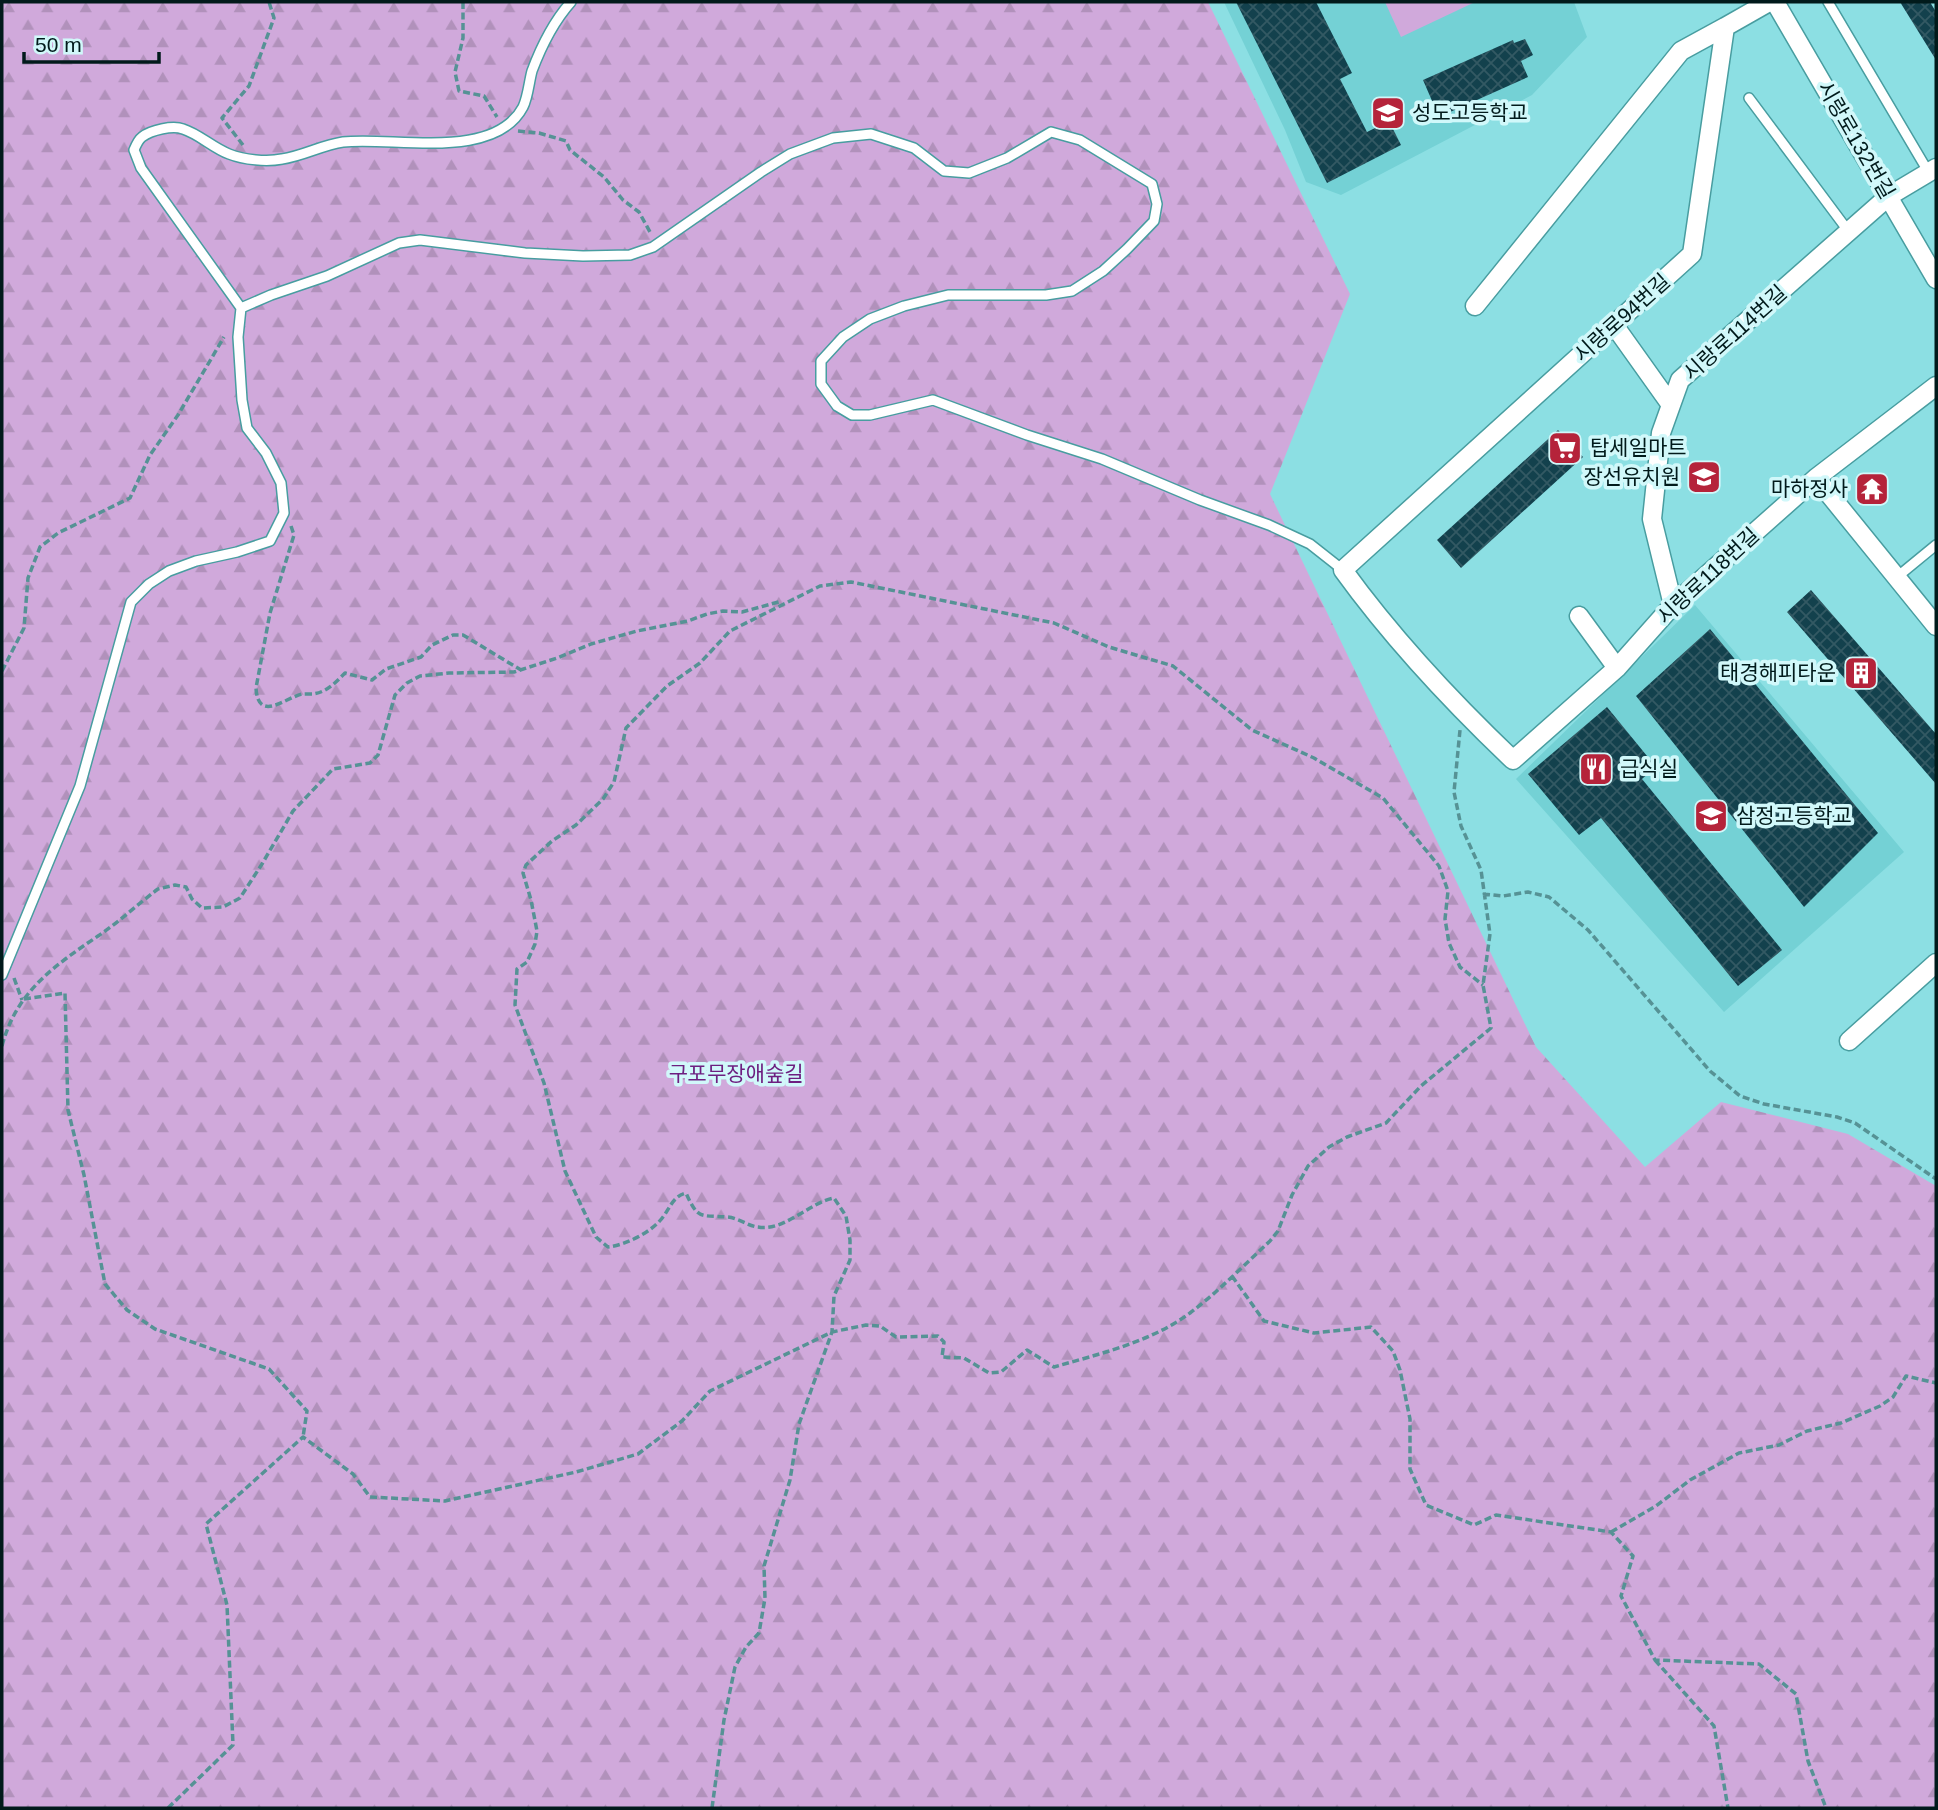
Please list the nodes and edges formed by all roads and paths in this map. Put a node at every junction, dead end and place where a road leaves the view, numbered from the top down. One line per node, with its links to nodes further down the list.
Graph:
1 (269, 2): 10 (path)
2 (463, 2): 9 (path)
3 (570, 2): 9 (lane)
4 (1769, 2): 7 (street)
5 (1775, 2): 12 (street, 시랑로132번길)
6 (1828, 2): 11 (lane)
7 (1725, 27): 16 (street); 18 (street, 시랑로94번길)
8 (1749, 98): 13 (lane)
9 (507, 124): 10 (lane); 14 (path)
10 (254, 159): 17 (lane)
11 (1933, 170): 12 (street, 시랑로114번길)
12 (1889, 197): 13 (street, 시랑로114번길); 15 (street, 시랑로132번길)
13 (1849, 232): 20 (street, 시랑로114번길)
14 (642, 251): 17 (lane); 24 (lane)
15 (1936, 279)
16 (1475, 306)
17 (241, 308): 22 (lane); 32 (path)
18 (1614, 325): 20 (street); 24 (street, 시랑로94번길)
19 (1936, 386): 21 (street, 시랑로118번길)
20 (1671, 405): 27 (street, 시랑로114번길)
21 (1816, 478): 25 (street); 27 (street, 시랑로118번길)
22 (284, 513): 31 (path); 37 (lane)
23 (1936, 545): 25 (lane)
24 (1343, 570): 33 (street, 시랑로118번길)
25 (1897, 577): 29 (street)
26 (789, 600): 31 (path); 38 (path); 44 (path)
27 (1673, 605): 30 (street, 시랑로118번길)
28 (1579, 616): 30 (street)
29 (1936, 626)
30 (1617, 668): 33 (street, 시랑로118번길)
31 (521, 670): 39 (path)
32 (2, 671)
33 (1464, 714): 34 (path)
34 (1483, 894): 38 (path); 42 (path)
35 (1935, 966): 40 (street)
36 (11, 969): 39 (path)
37 (2, 975)
38 (1483, 985): 43 (path)
39 (22, 1000): 41 (path); 46 (path)
40 (1849, 1041)
41 (2, 1046)
42 (1936, 1179)
43 (1232, 1276): 44 (path); 47 (path)
44 (832, 1332): 46 (path); 50 (path)
45 (1936, 1383): 47 (path)
46 (303, 1437): 49 (path)
47 (1611, 1532): 48 (path)
48 (1655, 1660): 51 (path); 52 (path)
49 (168, 1808)
50 (712, 1808)
51 (1728, 1808)
52 (1826, 1808)

